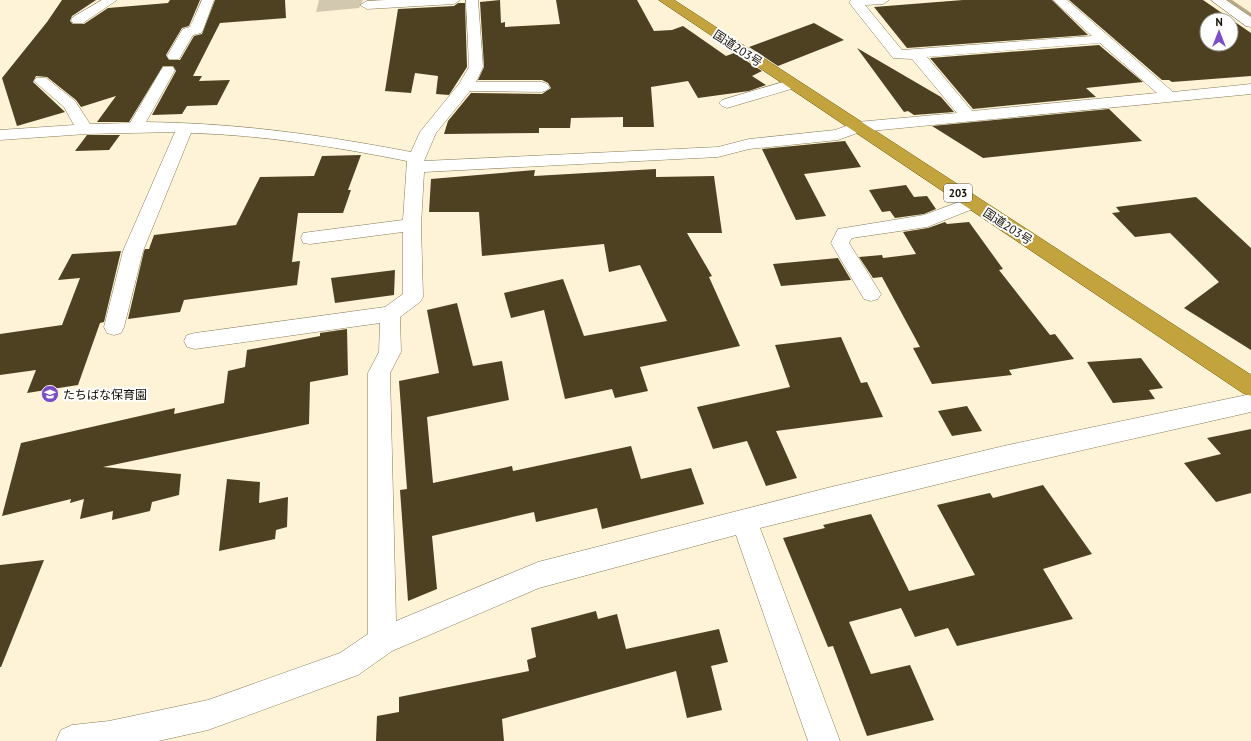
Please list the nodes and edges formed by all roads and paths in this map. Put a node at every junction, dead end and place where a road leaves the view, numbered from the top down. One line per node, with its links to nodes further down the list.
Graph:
1 (111, 0): 10 (street)
2 (208, 0): 23 (street)
3 (454, 0): 9 (street)
4 (472, 0): 16 (street)
5 (665, 0): 15 (highway, 国道203号 / 203)
6 (883, 0): 13 (street)
7 (1059, 0): 12 (street)
8 (1216, 0): 11 (street)
9 (367, 5)
10 (78, 20)
11 (1251, 23)
12 (1104, 39): 13 (street); 19 (street)
13 (916, 54): 21 (street)
14 (41, 81): 25 (street)
15 (793, 84): 20 (street); 22 (highway, 国道203号 / 203)
16 (466, 86): 17 (street); 27 (street)
17 (542, 87)
18 (1251, 89): 19 (street)
19 (1171, 98): 21 (street)
20 (727, 103)
21 (969, 117): 22 (street)
22 (857, 127): 27 (street); 28 (highway, 国道203号 / 203)
23 (134, 128): 24 (street); 25 (street)
24 (185, 128): 27 (street); 33 (street)
25 (85, 129): 26 (street)
26 (0, 136)
27 (416, 162): 29 (street)
28 (972, 203): 31 (street); 35 (highway, 国道203号 / 203)
29 (412, 225): 30 (street); 32 (street)
30 (310, 238)
31 (871, 294)
32 (390, 314): 34 (street); 38 (street)
33 (114, 328)
34 (195, 341)
35 (1251, 387)
36 (1251, 403): 37 (street)
37 (744, 520): 38 (street); 40 (street)
38 (382, 640): 39 (street)
39 (72, 741)
40 (824, 741)

